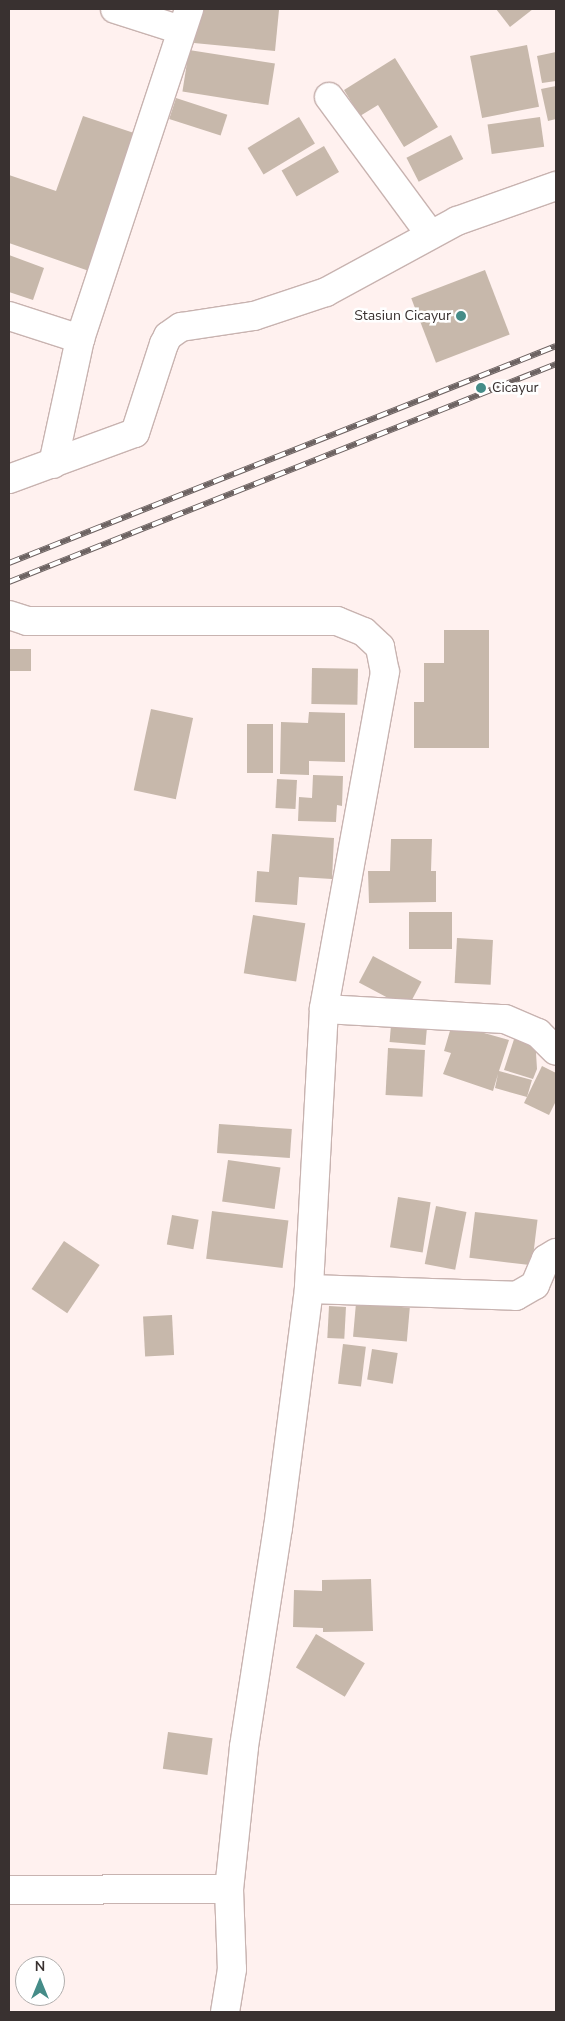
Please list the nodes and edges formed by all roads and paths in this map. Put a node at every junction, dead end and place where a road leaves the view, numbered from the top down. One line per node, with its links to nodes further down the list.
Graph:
1 (115, 9): 2 (street)
2 (185, 20): 7 (street)
3 (329, 97): 5 (street)
4 (556, 186): 5 (street)
5 (430, 234): 8 (street)
6 (9, 316): 7 (street)
7 (80, 339): 8 (street)
8 (54, 464): 9 (street)
9 (9, 479)
10 (9, 615): 11 (street)
11 (324, 1009): 12 (street); 14 (street)
12 (556, 1051)
13 (556, 1253): 14 (street)
14 (309, 1289): 15 (street)
15 (229, 1889): 16 (street); 17 (street)
16 (9, 1890)
17 (225, 2012)

